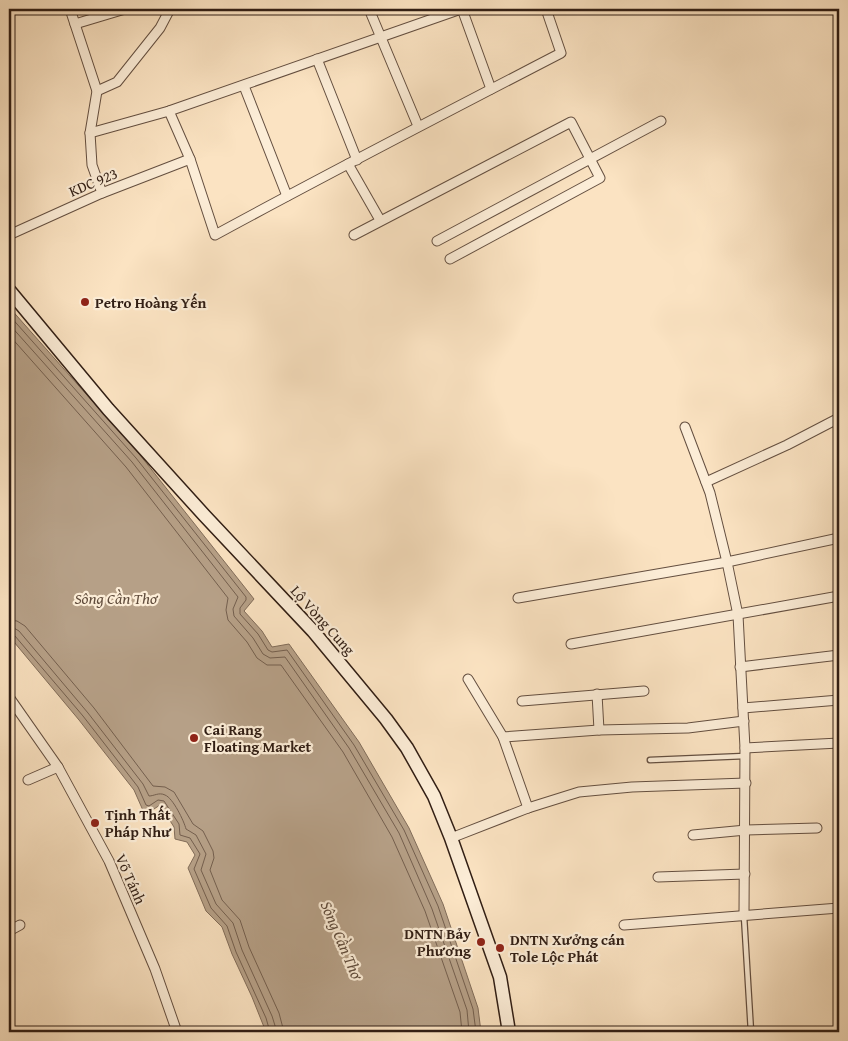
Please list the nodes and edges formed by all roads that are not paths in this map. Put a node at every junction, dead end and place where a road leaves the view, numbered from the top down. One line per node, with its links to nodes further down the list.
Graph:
1 (70, 9): 7 (street)
2 (125, 9): 7 (street)
3 (170, 9): 12 (street)
4 (369, 9): 8 (street)
5 (462, 9): 8 (street); 11 (street)
6 (546, 9): 11 (street)
7 (75, 24): 12 (street)
8 (380, 36): 9 (street); 15 (street)
9 (317, 59): 10 (street); 19 (street)
10 (244, 86): 13 (street); 21 (street)
11 (491, 89): 15 (street)
12 (97, 91): 16 (street)
13 (169, 111): 16 (street); 18 (street)
14 (661, 121): 17 (street)
15 (418, 126): 19 (street)
16 (90, 133): 20 (street)
17 (590, 158): 22 (street); 25 (street); 26 (street)
18 (190, 159): 20 (street, KDC 923); 21 (street)
19 (353, 162): 21 (street); 22 (street)
20 (102, 193): 23 (street, KDC 923)
21 (287, 196)
22 (380, 220): 24 (street)
23 (9, 235)
24 (354, 235)
25 (437, 241)
26 (450, 259)
27 (9, 290): 59 (main road, Lộ Vòng Cung)
28 (839, 418): 30 (street)
29 (685, 427): 30 (street)
30 (706, 482): 32 (street)
31 (839, 538): 32 (street)
32 (727, 562): 34 (street); 35 (street)
33 (839, 596): 35 (street)
34 (518, 598)
35 (738, 615): 36 (street); 38 (street)
36 (571, 644)
37 (839, 655): 38 (street)
38 (740, 667): 45 (street)
39 (468, 679): 48 (street)
40 (644, 691): 41 (street)
41 (597, 694): 44 (street); 47 (street)
42 (9, 697): 52 (street, Võ Tánh)
43 (839, 700): 45 (street)
44 (522, 701)
45 (743, 708): 46 (street)
46 (744, 721): 47 (street); 50 (street)
47 (599, 730): 48 (street)
48 (503, 737): 55 (street)
49 (839, 744): 50 (street)
50 (745, 752): 51 (lane); 54 (street)
51 (650, 760)
52 (58, 767): 53 (street); 67 (street, Võ Tánh)
53 (28, 780)
54 (746, 783): 55 (street); 57 (street)
55 (528, 808): 59 (street)
56 (817, 828): 57 (street)
57 (746, 830): 58 (street); 60 (street)
58 (693, 835)
59 (451, 838): 68 (main road, Lộ Vòng Cung)
60 (745, 874): 61 (street); 63 (street)
61 (658, 877)
62 (839, 908): 63 (street)
63 (744, 914): 65 (street); 69 (lane)
64 (20, 925): 66 (street)
65 (624, 925)
66 (9, 931)
67 (177, 1032)
68 (509, 1032)
69 (751, 1032)

